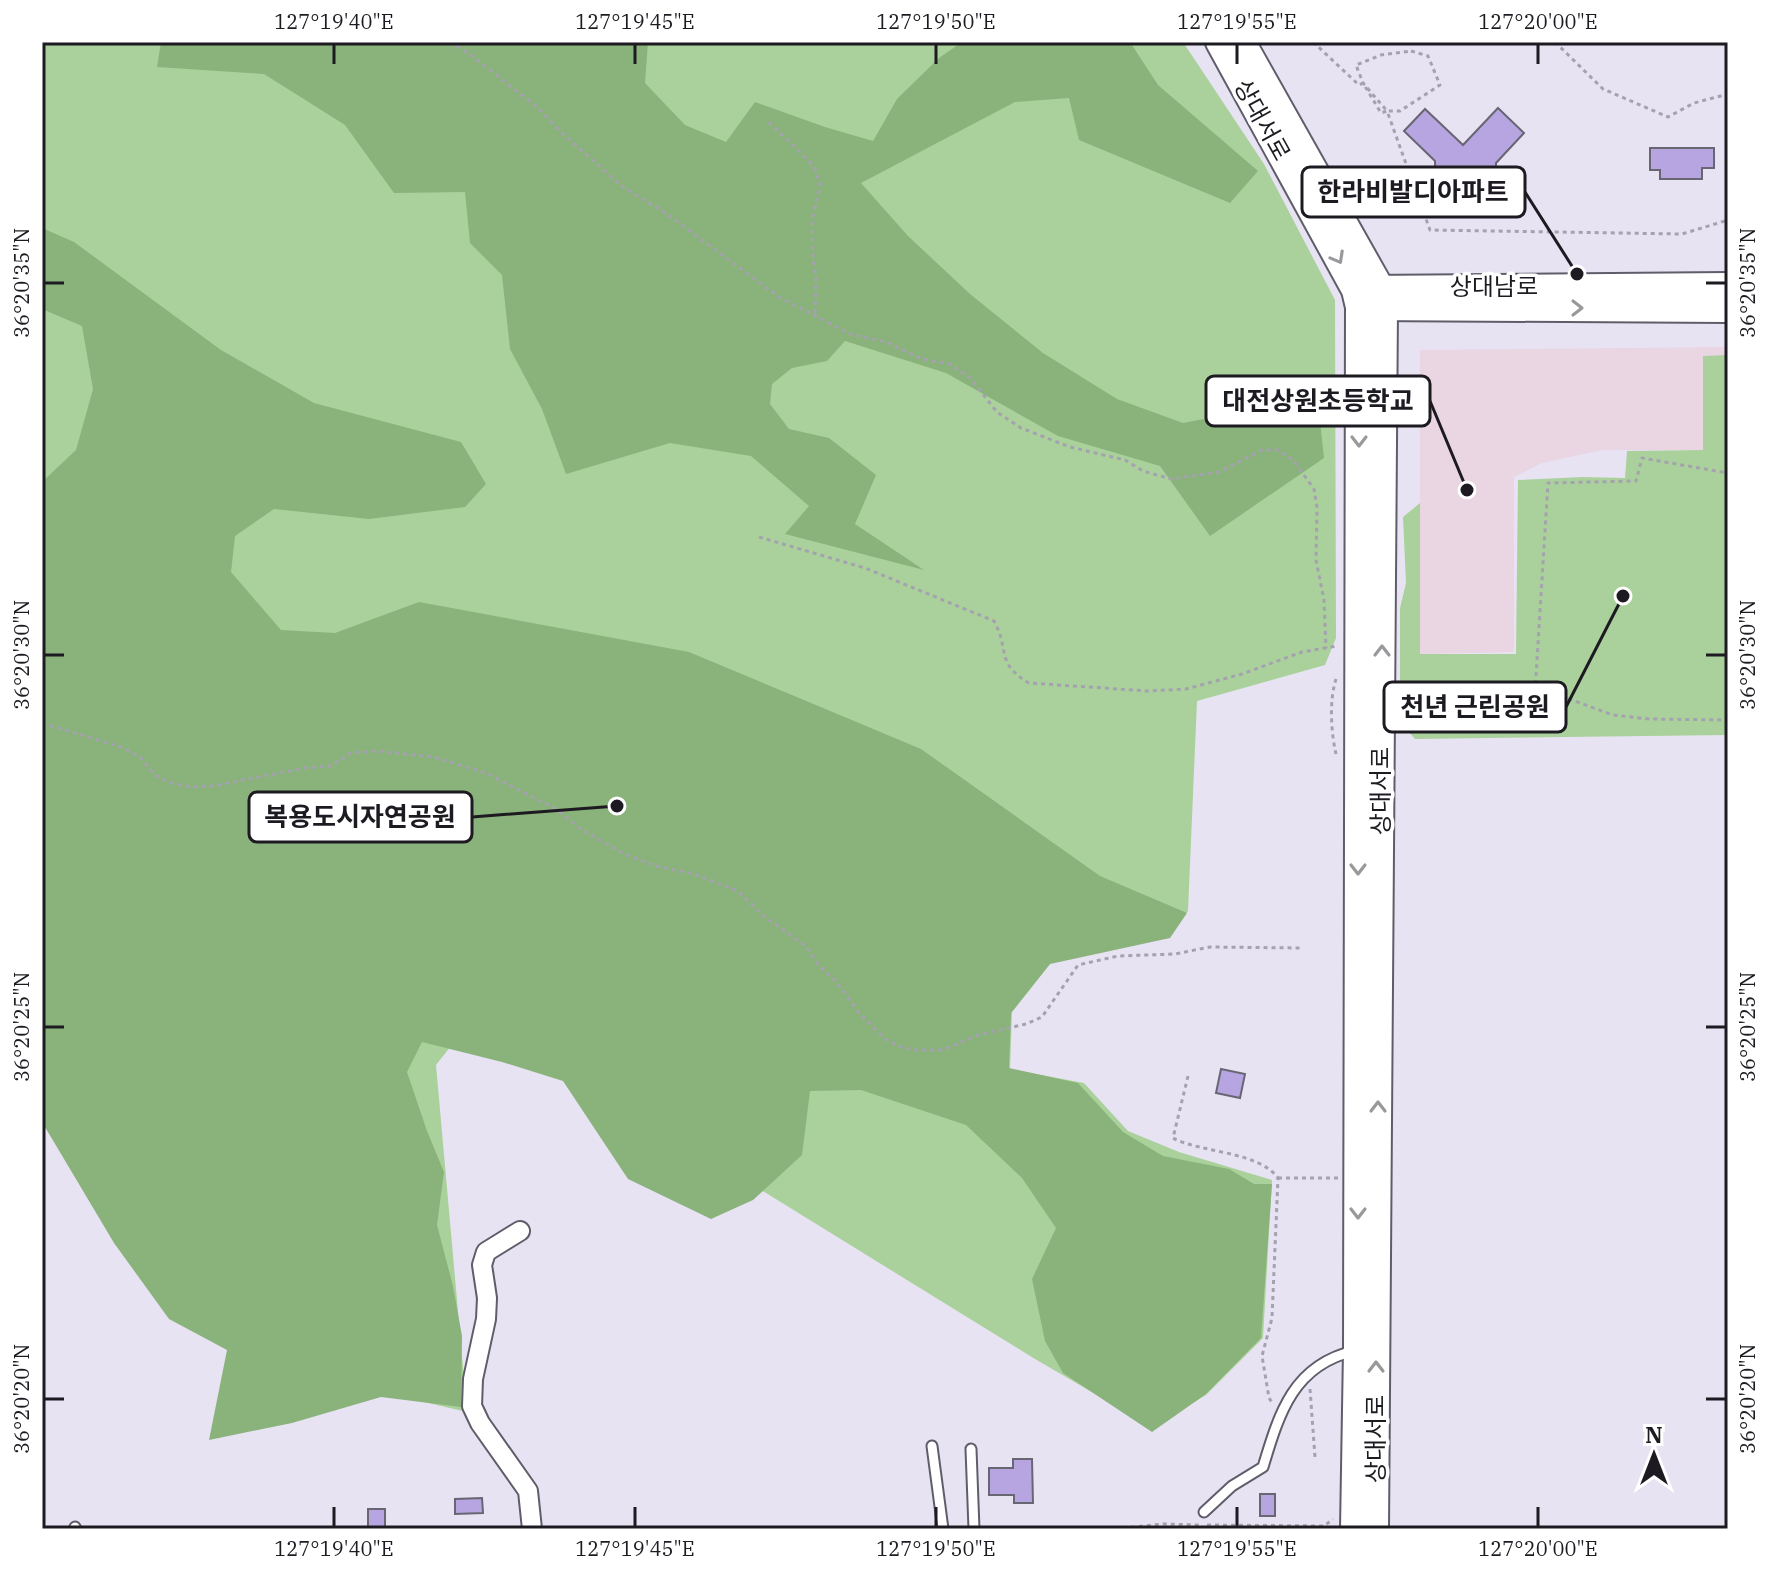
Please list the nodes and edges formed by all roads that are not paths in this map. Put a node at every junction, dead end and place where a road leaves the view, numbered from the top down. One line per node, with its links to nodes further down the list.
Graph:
1 (1219, 42): 4 (street, 상대서로, one-way to 4)
2 (1242, 42): 4 (street, 상대서로)
3 (1728, 286): 4 (street, 상대남로)
4 (1370, 298): 5 (street, 상대남로, one-way to 5); 7 (street, 상대서로, one-way to 7); 15 (street, 상대서로, one-way to 4)
5 (1728, 309)
6 (520, 1231): 12 (street)
7 (1357, 1350): 10 (lane); 11 (street, 상대서로)
8 (932, 1446): 13 (lane)
9 (971, 1449): 14 (lane)
10 (1204, 1512)
11 (1344, 1524)
12 (532, 1529)
13 (943, 1529)
14 (974, 1529)
15 (1375, 1529)

